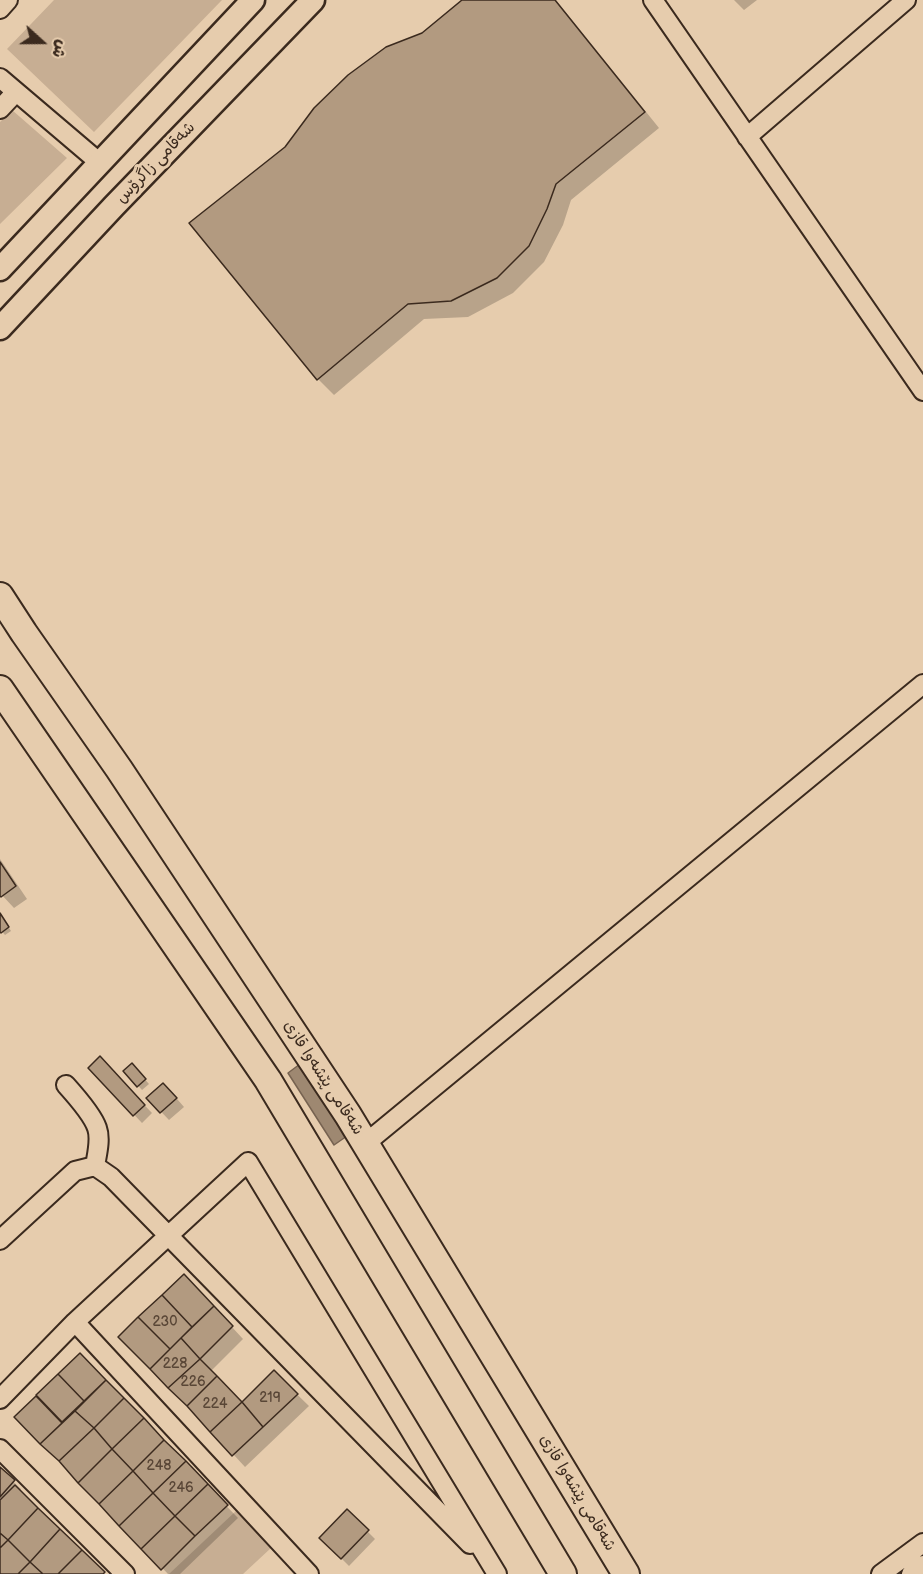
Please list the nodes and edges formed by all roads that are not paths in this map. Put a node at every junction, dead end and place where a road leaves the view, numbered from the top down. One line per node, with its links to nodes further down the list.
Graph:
1 (8, 0): 6 (street)
2 (253, 0): 11 (main road)
3 (314, 0): 13 (main road, شەقامی زاگرۆس)
4 (653, 0): 10 (street)
5 (906, 0): 10 (street)
6 (0, 9)
7 (0, 78): 8 (street)
8 (16, 92): 9 (street); 11 (street)
9 (0, 109)
10 (747, 137): 14 (street)
11 (100, 163): 12 (main road)
12 (0, 269)
13 (0, 328)
14 (923, 391)
15 (0, 596): 19 (highway, شەقامی پێشەوا قازی)
16 (923, 684): 19 (street)
17 (0, 689): 31 (highway)
18 (66, 1085): 20 (street)
19 (366, 1143): 32 (highway, شەقامی پێشەوا قازی)
20 (95, 1166): 21 (street); 22 (street)
21 (168, 1235): 23 (street); 28 (street); 28 (street)
22 (0, 1240)
23 (75, 1322): 24 (street); 30 (street)
24 (0, 1399)
25 (0, 1449): 29 (street)
26 (923, 1543): 33 (street)
27 (923, 1565): 34 (street)
28 (495, 1571)
29 (125, 1574)
30 (309, 1574)
31 (563, 1574)
32 (626, 1574)
33 (881, 1574)
34 (911, 1574)

